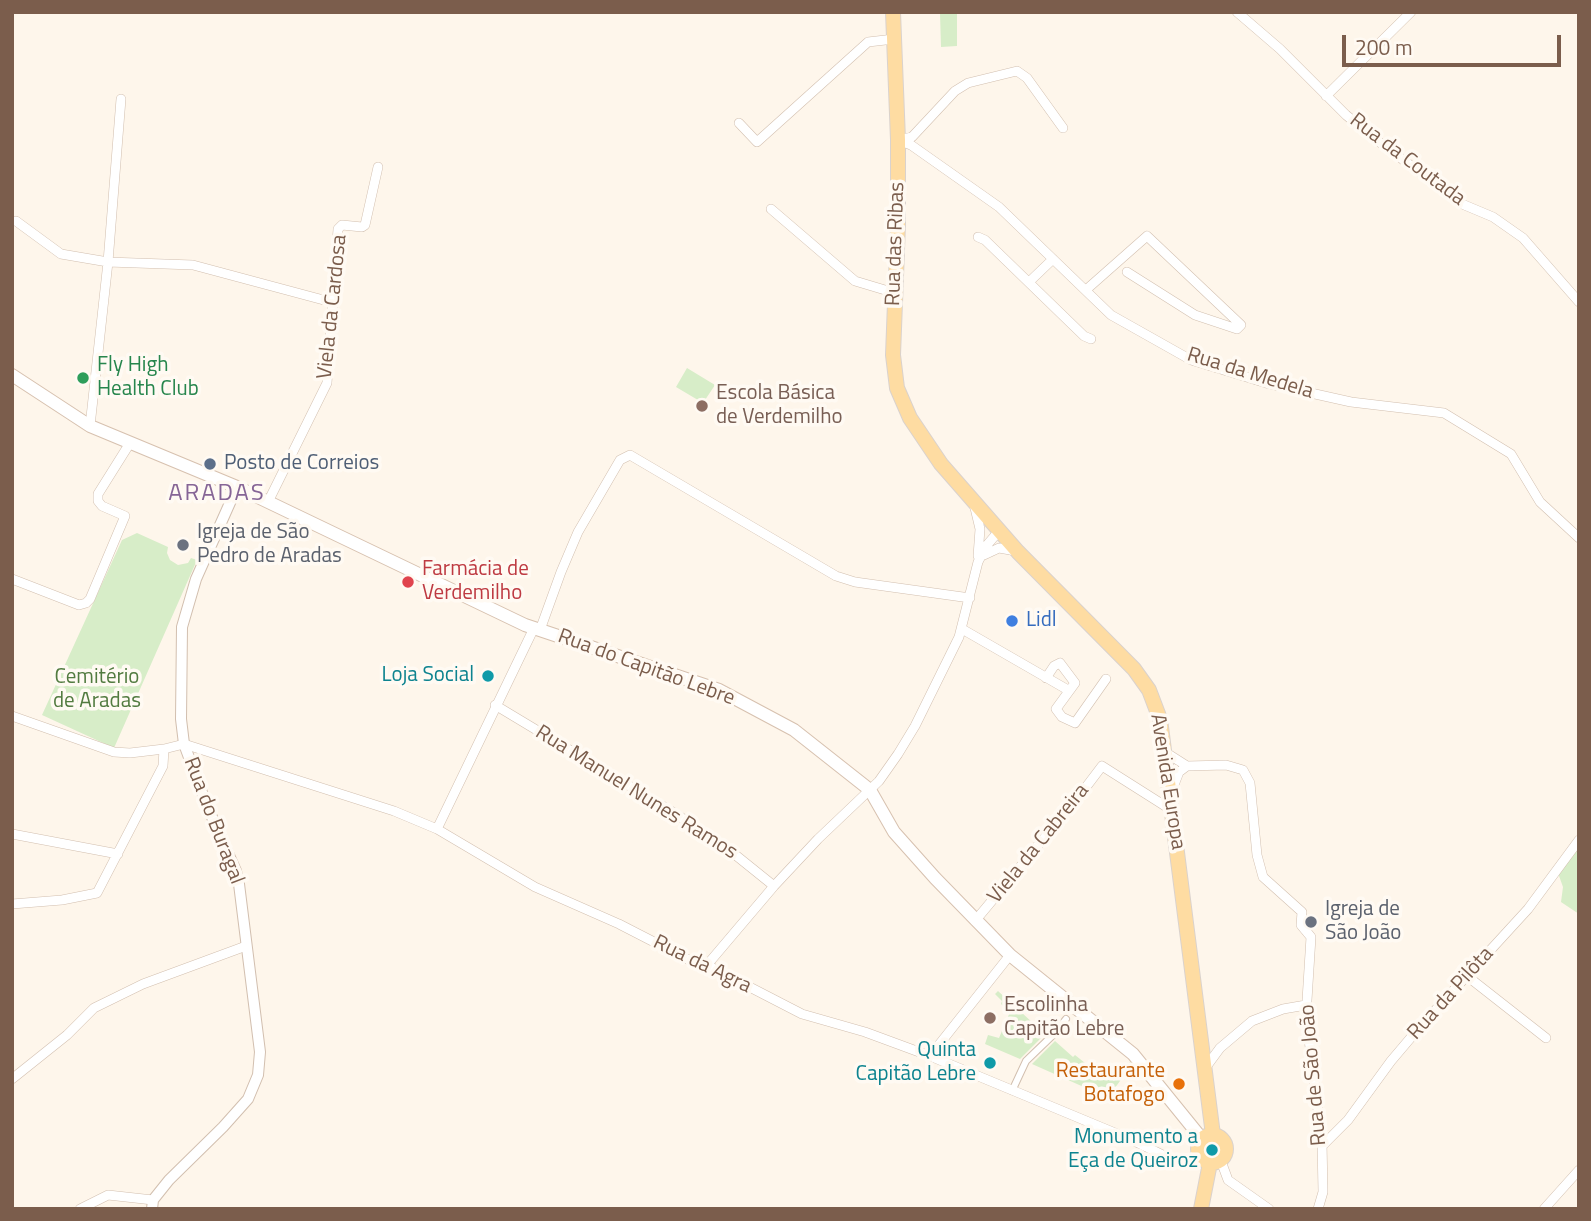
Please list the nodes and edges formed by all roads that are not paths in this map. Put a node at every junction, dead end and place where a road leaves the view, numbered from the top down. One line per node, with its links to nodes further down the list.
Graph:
1 (893, 12): 4 (main road, Rua das Ribas)
2 (1237, 12): 5 (street, Rua da Coutada)
3 (1411, 12): 5 (street)
4 (894, 38): 7 (street); 9 (main road, Rua das Ribas)
5 (1326, 96): 21 (street, Rua da Coutada)
6 (121, 99): 15 (street)
7 (739, 123)
8 (1063, 128): 9 (street)
9 (898, 140): 14 (street, Rua da Medela); 19 (main road, Rua das Ribas)
10 (378, 167): 20 (street, Viela da Cardosa)
11 (771, 209): 19 (street)
12 (16, 221): 15 (street)
13 (978, 237): 17 (street)
14 (1053, 259): 17 (street); 18 (street, Rua da Medela)
15 (107, 262): 20 (street); 26 (street)
16 (1127, 272): 23 (street)
17 (1028, 282): 24 (street)
18 (1087, 289): 22 (street); 32 (street, Rua da Medela)
19 (895, 293): 29 (main road, Rua das Ribas)
20 (331, 302): 30 (street, Viela da Cardosa)
21 (1579, 302)
22 (1218, 303): 23 (street); 23 (street)
23 (1210, 320)
24 (1091, 339)
25 (12, 375): 26 (main road, Rua do Capitão Lebre)
26 (90, 426): 27 (main road, Rua do Capitão Lebre)
27 (130, 443): 28 (main road, Rua do Capitão Lebre); 36 (street)
28 (237, 487): 30 (main road, Rua do Capitão Lebre); 45 (street, Rua do Buragal)
29 (971, 498): 31 (main road, Avenida Europa); 33 (street)
30 (268, 502): 38 (main road, Rua do Capitão Lebre)
31 (999, 531): 33 (street); 34 (main road, Avenida Europa); 35 (street)
32 (1579, 538)
33 (980, 540): 35 (street)
34 (1018, 552): 35 (street); 47 (main road, Avenida Europa)
35 (978, 562): 37 (street)
36 (12, 579)
37 (970, 598): 38 (street); 39 (street)
38 (537, 629): 43 (street); 51 (main road, Rua do Capitão Lebre)
39 (962, 629): 40 (street); 51 (street)
40 (1046, 678): 42 (street); 42 (street)
41 (1106, 679): 42 (street)
42 (1068, 690)
43 (495, 705): 54 (street); 58 (street, Rua Manuel Nunes Ramos)
44 (12, 716): 46 (street)
45 (184, 744): 46 (street); 48 (street, Rua da Agra); 49 (street, Rua do Buragal)
46 (164, 749): 57 (street)
47 (1165, 752): 50 (street); 52 (main road, Avenida Europa)
48 (209, 753): 49 (street); 54 (street, Rua da Agra)
49 (190, 759): 61 (street, Rua do Buragal)
50 (1187, 766): 52 (street); 65 (street, Rua de São João)
51 (870, 790): 58 (street); 60 (main road, Rua do Capitão Lebre)
52 (1170, 796): 53 (main road, Avenida Europa)
53 (1172, 811): 60 (street, Viela da Cabreira); 69 (main road, Avenida Europa)
54 (437, 829): 63 (street, Rua da Agra)
55 (12, 834): 57 (street)
56 (1579, 840): 64 (street, Rua da Pilôta)
57 (118, 854): 59 (street)
58 (774, 886): 63 (street)
59 (12, 904)
60 (975, 921): 62 (main road, Rua do Capitão Lebre)
61 (246, 946): 70 (street); 76 (street, Rua do Buragal)
62 (1010, 955): 68 (street); 72 (main road, Rua do Capitão Lebre)
63 (707, 965): 68 (street, Rua da Agra)
64 (1466, 976): 67 (street); 73 (street, Rua da Pilôta)
65 (1306, 1004): 69 (street); 73 (street, Rua de São João)
66 (1066, 1019): 71 (street)
67 (1546, 1038)
68 (930, 1056): 71 (street, Rua da Agra)
69 (1206, 1067): 72 (main road, Avenida Europa)
70 (12, 1079)
71 (1013, 1091): 72 (street, Rua da Agra)
72 (1205, 1142): 74 (main road); 74 (main road, Avenida Europa)
73 (1322, 1146): 80 (street, Rua de São João)
74 (1215, 1162): 78 (main road, Avenida Europa); 79 (street)
75 (1579, 1170): 81 (street)
76 (153, 1204): 77 (street)
77 (80, 1209)
78 (1201, 1209)
79 (1269, 1209)
80 (1318, 1209)
81 (1544, 1209)

